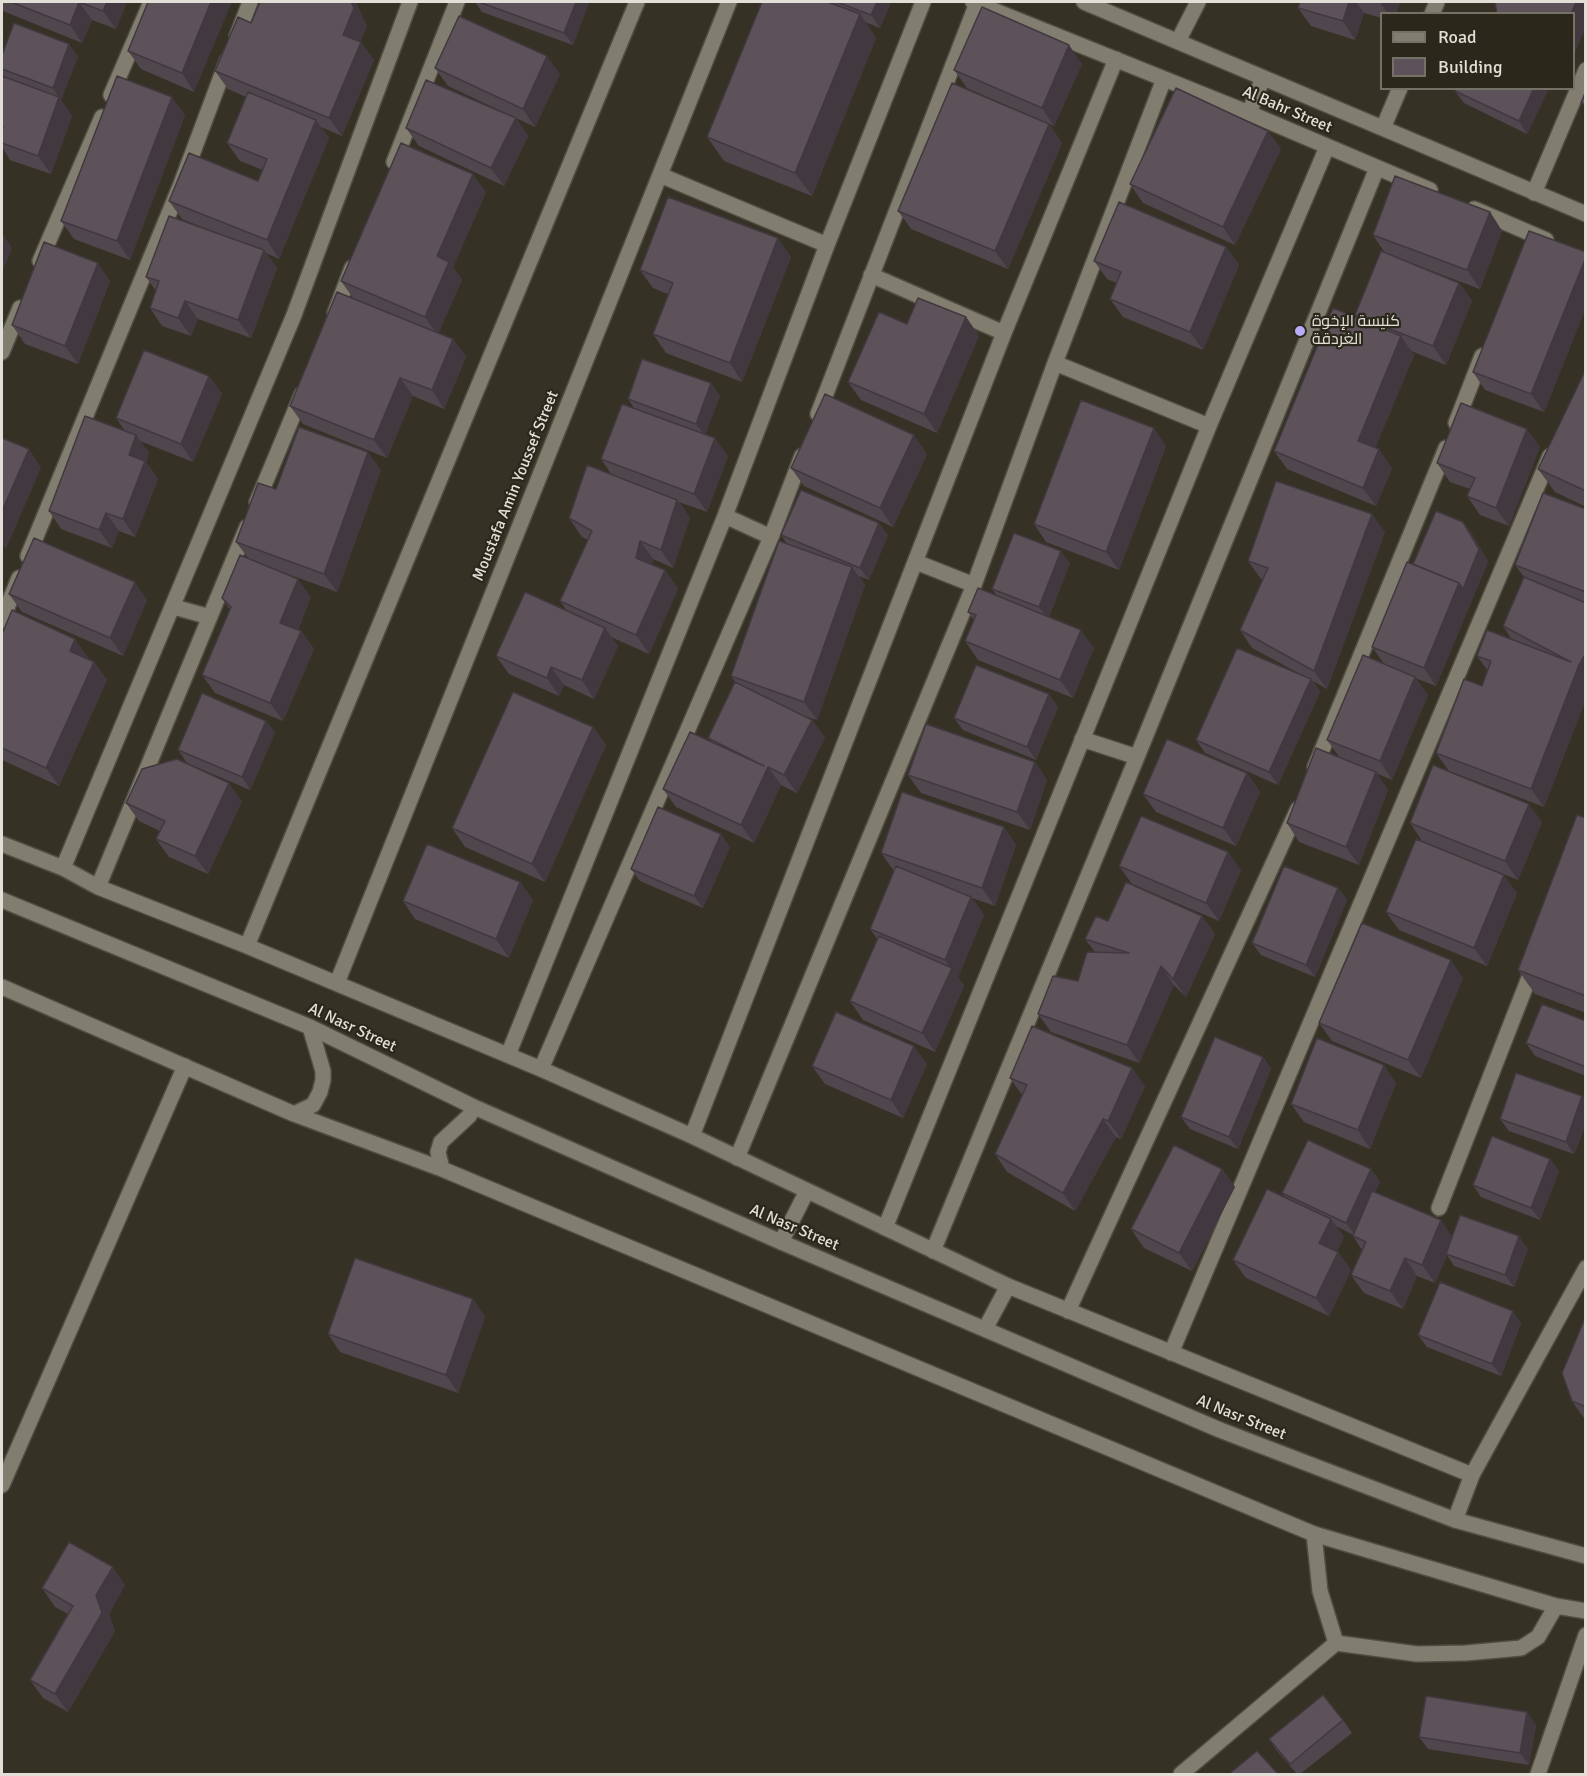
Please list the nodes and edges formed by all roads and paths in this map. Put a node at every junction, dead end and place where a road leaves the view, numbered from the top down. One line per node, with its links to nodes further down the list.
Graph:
1 (151, 2): 31 (street)
2 (250, 2): 47 (street)
3 (410, 2): 45 (street)
4 (457, 2): 22 (street)
5 (637, 2): 54 (street)
6 (729, 2): 21 (street, Moustafa Amin Youssef Street)
7 (923, 2): 28 (street)
8 (975, 2): 12 (street, Al Bahr Street); 30 (street)
9 (1086, 2): 11 (street, Al Bahr Street)
10 (1198, 2): 11 (street)
11 (1178, 41): 14 (street, Al Bahr Street)
12 (1116, 59): 15 (street, Al Bahr Street); 34 (street)
13 (1586, 70): 23 (street)
14 (1263, 78): 17 (street); 18 (street, Al Bahr Street)
15 (1164, 79): 17 (street, Al Bahr Street); 37 (street)
16 (1399, 90): 18 (street)
17 (1249, 113): 19 (street, Al Bahr Street)
18 (1383, 128): 23 (street, Al Bahr Street)
19 (1327, 147): 20 (street, Al Bahr Street); 39 (street)
20 (1377, 168): 24 (street, Al Bahr Street); 49 (street)
21 (660, 174): 28 (street); 56 (street, Moustafa Amin Youssef Street)
22 (388, 176)
23 (1534, 193): 26 (street, Al Bahr Street)
24 (1442, 195)
25 (1464, 205): 27 (street)
26 (1586, 214)
27 (1557, 244)
28 (827, 245): 41 (street)
29 (358, 252): 33 (street)
30 (871, 275): 34 (street); 42 (street)
31 (34, 276)
32 (25, 298): 36 (street)
33 (328, 329)
34 (1005, 333): 43 (street)
35 (1488, 340): 74 (street)
36 (2, 352)
37 (1055, 363): 39 (street); 44 (street)
38 (306, 384): 46 (street)
39 (1209, 426): 48 (street)
40 (1558, 439): 76 (street)
41 (725, 516): 42 (street); 59 (street)
42 (771, 537): 61 (street)
43 (916, 562): 44 (street); 64 (street)
44 (974, 585): 65 (street)
45 (174, 607): 46 (street); 51 (street)
46 (210, 617): 52 (street)
47 (2, 620)
48 (1082, 740): 49 (street); 69 (street)
49 (1137, 757): 71 (street)
50 (2, 844): 51 (street)
51 (63, 868): 52 (street)
52 (98, 887): 54 (street)
53 (2, 900): 58 (street, Al Nasr Street)
54 (248, 946): 56 (street)
55 (1538, 953): 68 (street)
56 (337, 983): 59 (street)
57 (2, 987): 60 (street)
58 (310, 1027): 62 (street, Al Nasr Street); 63 (street)
59 (508, 1055): 61 (street)
60 (185, 1066): 63 (street); 78 (street)
61 (541, 1069): 64 (street)
62 (474, 1107): 66 (street); 70 (street, Al Nasr Street)
63 (294, 1114): 66 (street)
64 (692, 1136): 65 (street)
65 (737, 1158): 67 (street)
66 (442, 1169): 80 (street)
67 (807, 1191): 69 (street); 70 (street)
68 (1439, 1208)
69 (885, 1228): 71 (street)
70 (782, 1242): 75 (street, Al Nasr Street)
71 (933, 1251): 73 (street)
72 (1586, 1268): 77 (street)
73 (1008, 1286): 74 (street); 75 (street)
74 (1068, 1311): 76 (street)
75 (985, 1329): 79 (street, Al Nasr Street)
76 (1171, 1353): 77 (street)
77 (1472, 1475): 79 (street)
78 (2, 1485)
79 (1455, 1520): 81 (street, Al Nasr Street)
80 (1314, 1534): 82 (street); 85 (street)
81 (1586, 1556)
82 (1556, 1606): 83 (street); 85 (street)
83 (1586, 1611)
84 (1586, 1635): 87 (street)
85 (1336, 1643): 86 (street)
86 (1181, 1774)
87 (1538, 1774)

